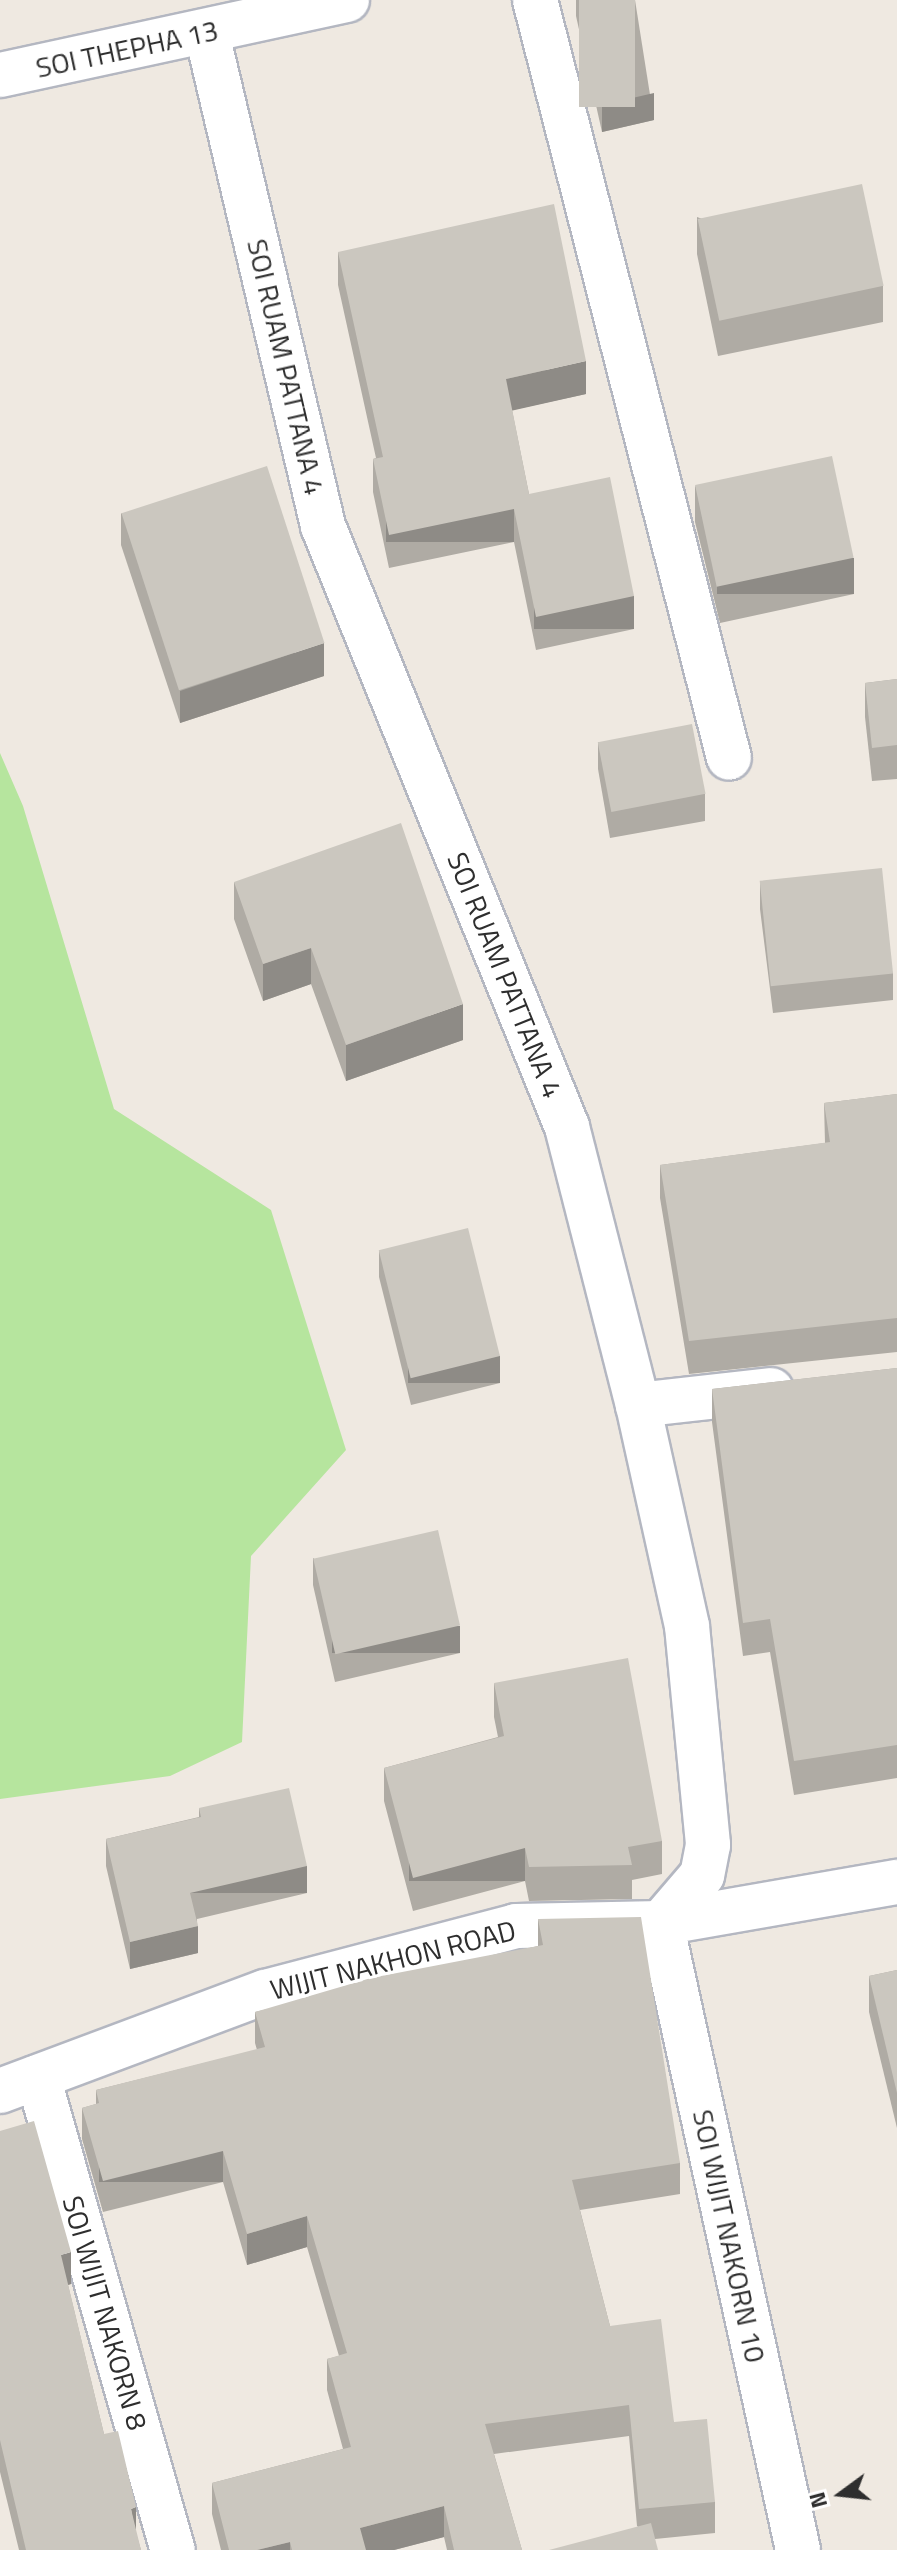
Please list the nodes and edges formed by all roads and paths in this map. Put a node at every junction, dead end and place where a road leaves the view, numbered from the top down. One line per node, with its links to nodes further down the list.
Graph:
1 (347, 0): 3 (street, SOI THEPHA 13)
2 (535, 0): 5 (street)
3 (207, 34): 4 (street, SOI THEPHA 13); 7 (street, SOI RUAM PATTANA 4)
4 (0, 75)
5 (729, 758)
6 (806, 1386): 7 (street)
7 (638, 1405): 9 (street, SOI RUAM PATTANA 4)
8 (897, 1882): 9 (street, WIJIT NAKHON ROAD)
9 (661, 1923): 10 (street, WIJIT NAKHON ROAD); 12 (street, SOI WIJIT NAKORN 10)
10 (19, 2084): 11 (street, SOI WIJIT NAKORN 8)
11 (173, 2550)
12 (798, 2550)

